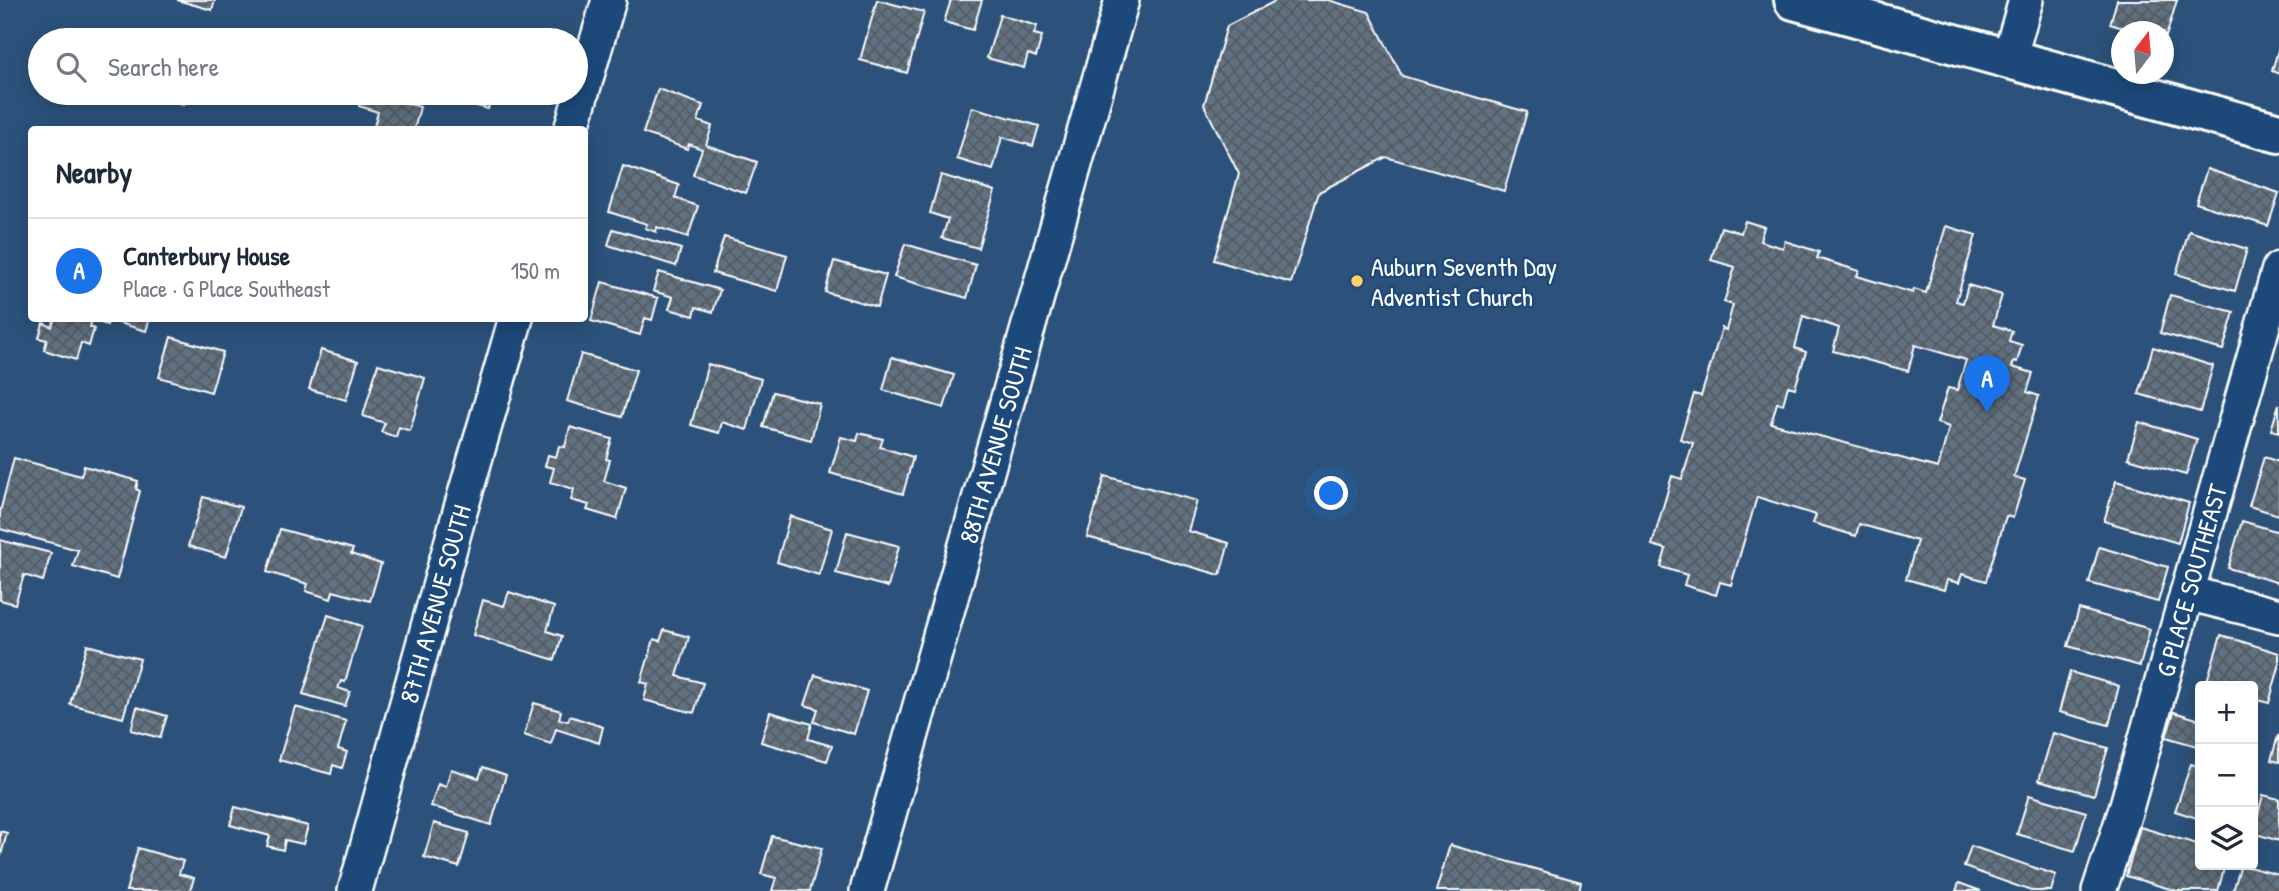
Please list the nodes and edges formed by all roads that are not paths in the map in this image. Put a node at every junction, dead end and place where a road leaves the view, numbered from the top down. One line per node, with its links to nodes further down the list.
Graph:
1 (609, 0): 6 (street)
2 (1122, 0): 15 (street, 88TH AVENUE SOUTH)
3 (1794, 0): 5 (street)
4 (2026, 0): 5 (street)
5 (2009, 59): 9 (street)
6 (588, 72)
7 (578, 105): 8 (street)
8 (572, 126)
9 (2279, 133)
10 (2279, 269): 12 (street, G PLACE SOUTHEAST)
11 (515, 322): 14 (street, 87TH AVENUE SOUTH)
12 (2188, 593): 13 (street); 16 (street, G PLACE SOUTHEAST)
13 (2279, 616)
14 (355, 891)
15 (867, 891)
16 (2099, 891)

